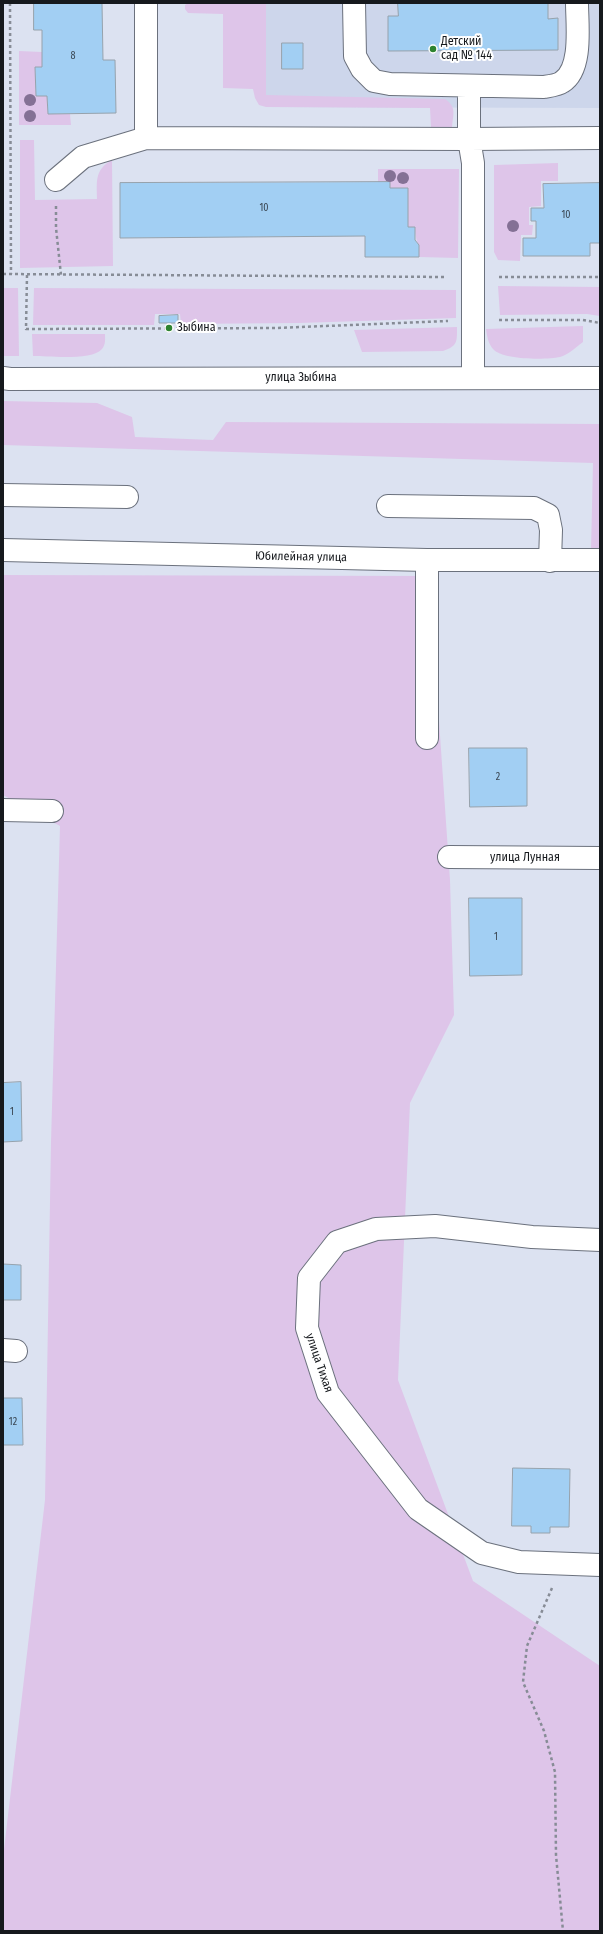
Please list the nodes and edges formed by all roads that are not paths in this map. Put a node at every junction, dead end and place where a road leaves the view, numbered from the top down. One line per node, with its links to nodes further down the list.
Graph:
1 (146, 3): 5 (street)
2 (354, 3): 4 (street)
3 (577, 3): 4 (street)
4 (469, 86): 7 (street)
5 (146, 138): 7 (street); 8 (street)
6 (600, 138): 7 (street)
7 (469, 139): 10 (street)
8 (56, 180)
9 (3, 378): 10 (street, улица Зыбина)
10 (473, 378): 11 (street, улица Зыбина)
11 (600, 378)
12 (3, 495): 13 (street)
13 (127, 497)
14 (388, 506): 18 (street)
15 (3, 550): 16 (street, Юбилейная улица)
16 (427, 560): 18 (street, Юбилейная улица); 19 (street)
17 (600, 560): 18 (street, Юбилейная улица)
18 (550, 561)
19 (427, 738)
20 (3, 810): 21 (street)
21 (52, 810)
22 (449, 857): 23 (street, улица Лунная)
23 (600, 858)
24 (600, 1240): 25 (street, улица Тихая)
25 (600, 1565)

